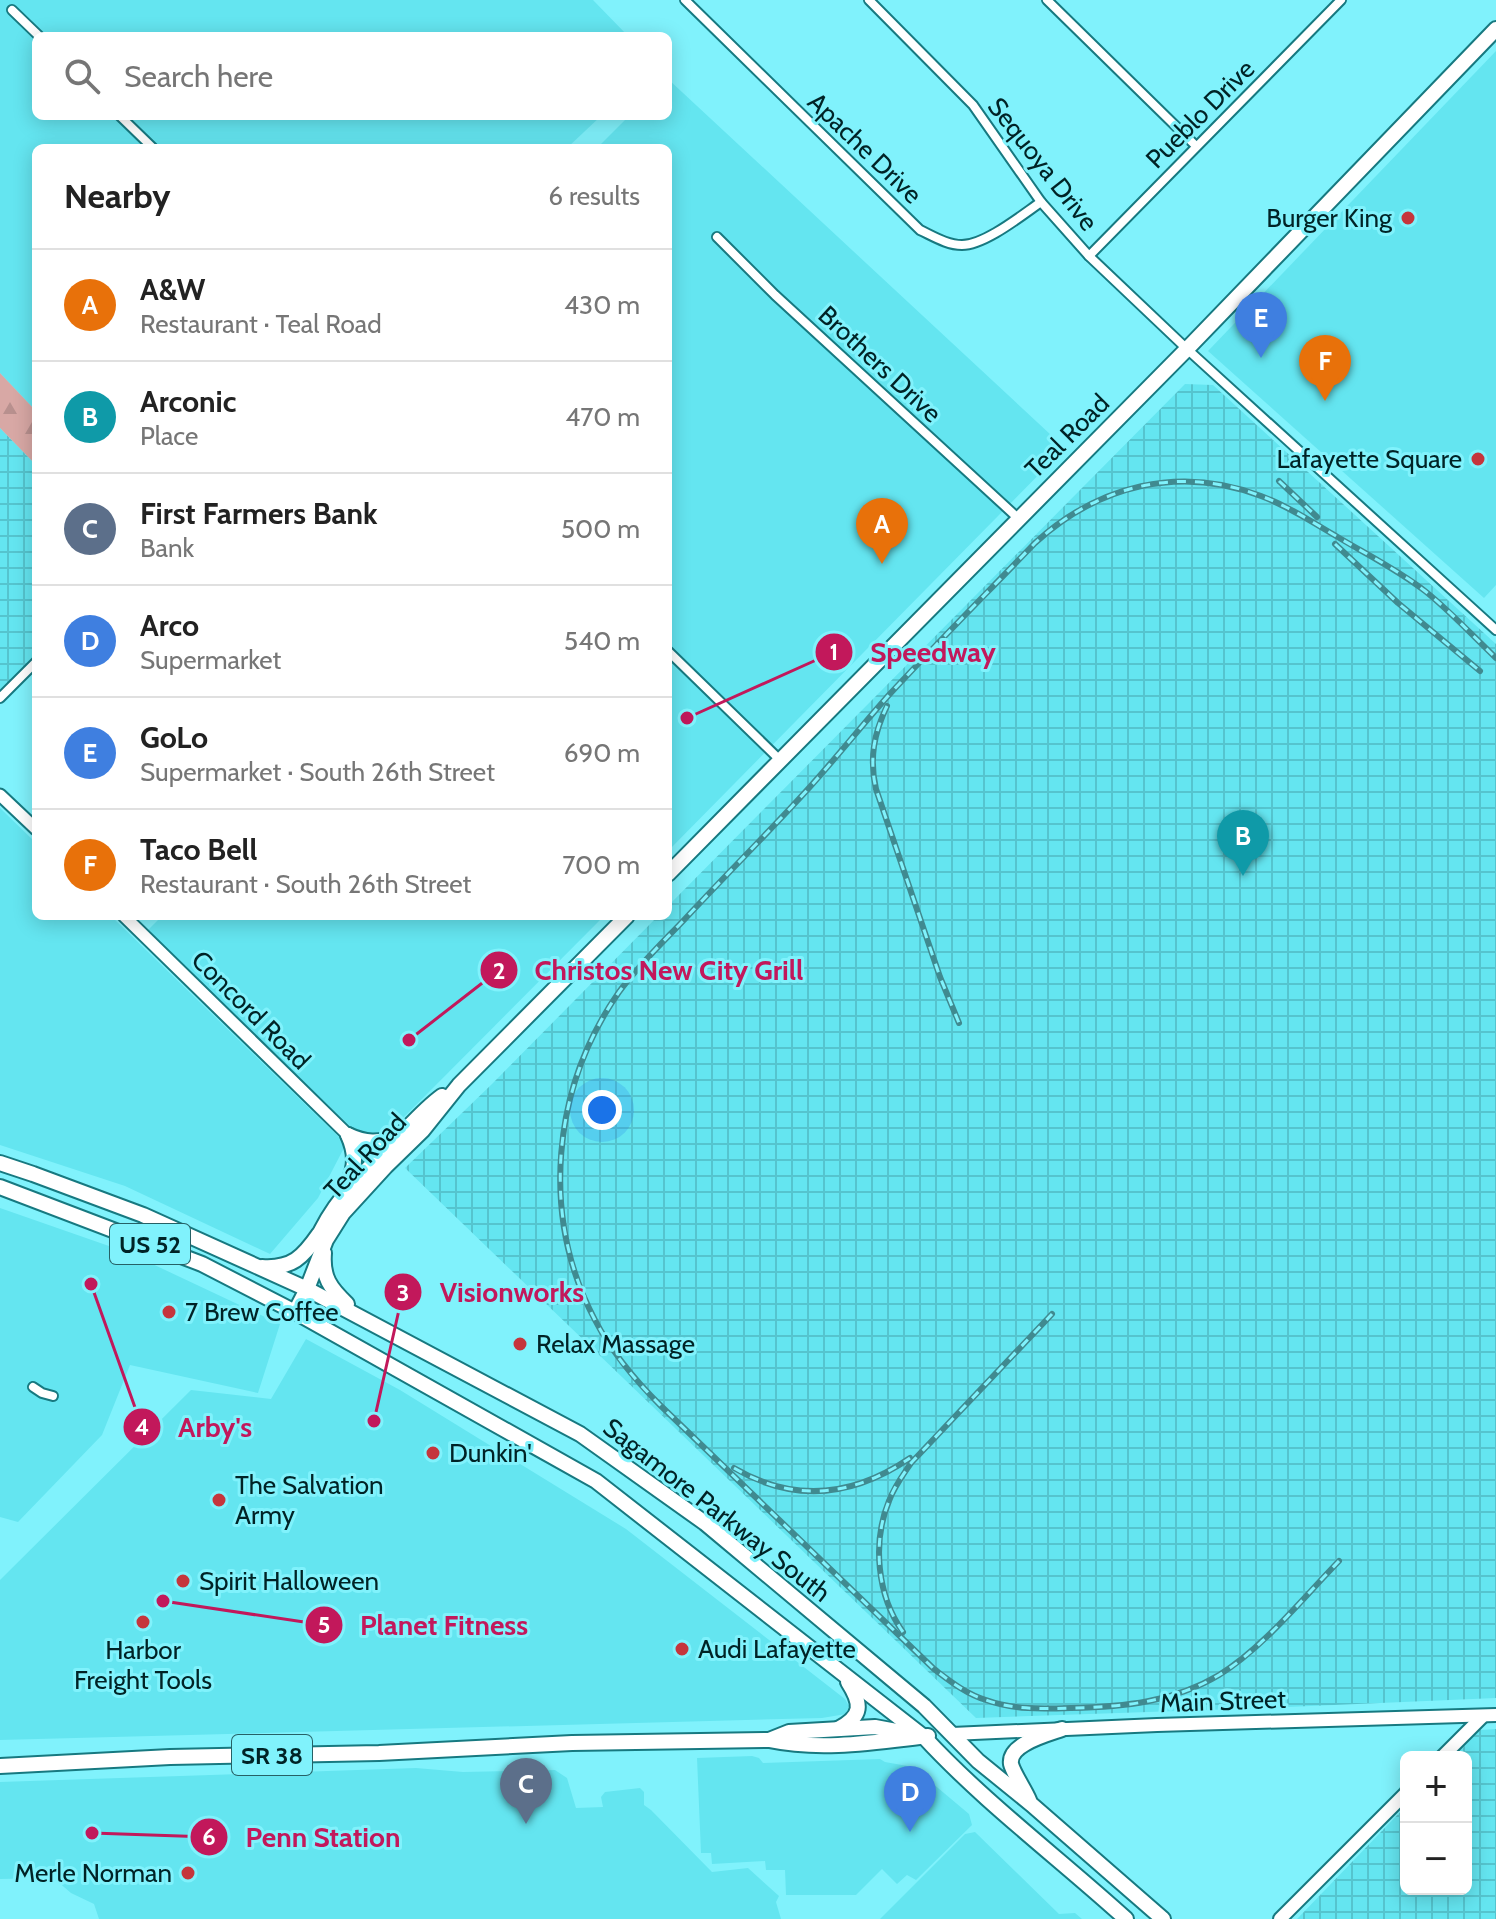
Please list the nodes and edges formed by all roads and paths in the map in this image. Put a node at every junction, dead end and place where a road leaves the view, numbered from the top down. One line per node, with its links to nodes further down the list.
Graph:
1 (685, 0): 11 (street, Apache Drive)
2 (869, 0): 11 (street, Sequoya Drive)
3 (1047, 0): 10 (street)
4 (1341, 0): 10 (street, Pueblo Drive)
5 (12, 10): 7 (street)
6 (1496, 29): 14 (main road, Teal Road)
7 (35, 32)
8 (124, 120): 9 (street)
9 (149, 144)
10 (1196, 146): 13 (street, Pueblo Drive)
11 (1041, 202): 13 (street, Sequoya Drive)
12 (717, 237): 15 (street, Brothers Drive)
13 (1089, 256): 14 (street, Sequoya Drive)
14 (1187, 349): 15 (main road, Teal Road); 16 (street, Sequoya Drive)
15 (1019, 519): 20 (main road, Teal Road)
16 (1496, 630)
17 (672, 655): 20 (street)
18 (32, 666): 19 (street)
19 (0, 698)
20 (780, 760): 23 (main road, Teal Road)
21 (2, 802): 22 (street)
22 (32, 826)
23 (672, 870)
24 (128, 920): 28 (street, Concord Road)
25 (623, 920): 26 (main road, Teal Road)
26 (459, 1085): 27 (main road, Teal Road); 32 (main road, Teal Road)
27 (403, 1133): 28 (main road); 31 (main road, Teal Road)
28 (348, 1135): 31 (main road)
29 (0, 1163): 33 (main road, Sagamore Parkway South / US 52)
30 (0, 1187): 35 (main road, Sagamore Parkway South / US 52)
31 (345, 1193): 32 (main road, Teal Road)
32 (323, 1236): 33 (main road); 34 (main road, Teal Road); 36 (main road)
33 (257, 1267): 34 (main road, Sagamore Parkway South)
34 (307, 1289): 35 (main road, Teal Road); 36 (main road, Sagamore Parkway South)
35 (295, 1312): 39 (main road, Sagamore Parkway South)
36 (369, 1322): 43 (main road, Sagamore Parkway South)
37 (33, 1387): 38 (street)
38 (53, 1396)
39 (841, 1672): 41 (main road); 44 (main road, Sagamore Parkway South)
40 (1489, 1716): 42 (main road, Main Street); 46 (main road)
41 (837, 1729): 44 (main road, SR 38); 45 (main road, SR 38)
42 (1062, 1729): 43 (main road, Main Street); 49 (main road)
43 (952, 1734): 44 (main road, SR 38); 49 (main road, Sagamore Parkway South)
44 (924, 1737): 45 (main road, SR 38); 50 (main road, Sagamore Parkway South)
45 (769, 1740): 47 (main road, SR 38)
46 (1449, 1751)
47 (0, 1766)
48 (1400, 1799): 52 (main road)
49 (1031, 1804): 51 (main road, Sagamore Parkway South)
50 (1126, 1919)
51 (1163, 1919)
52 (1280, 1919)

